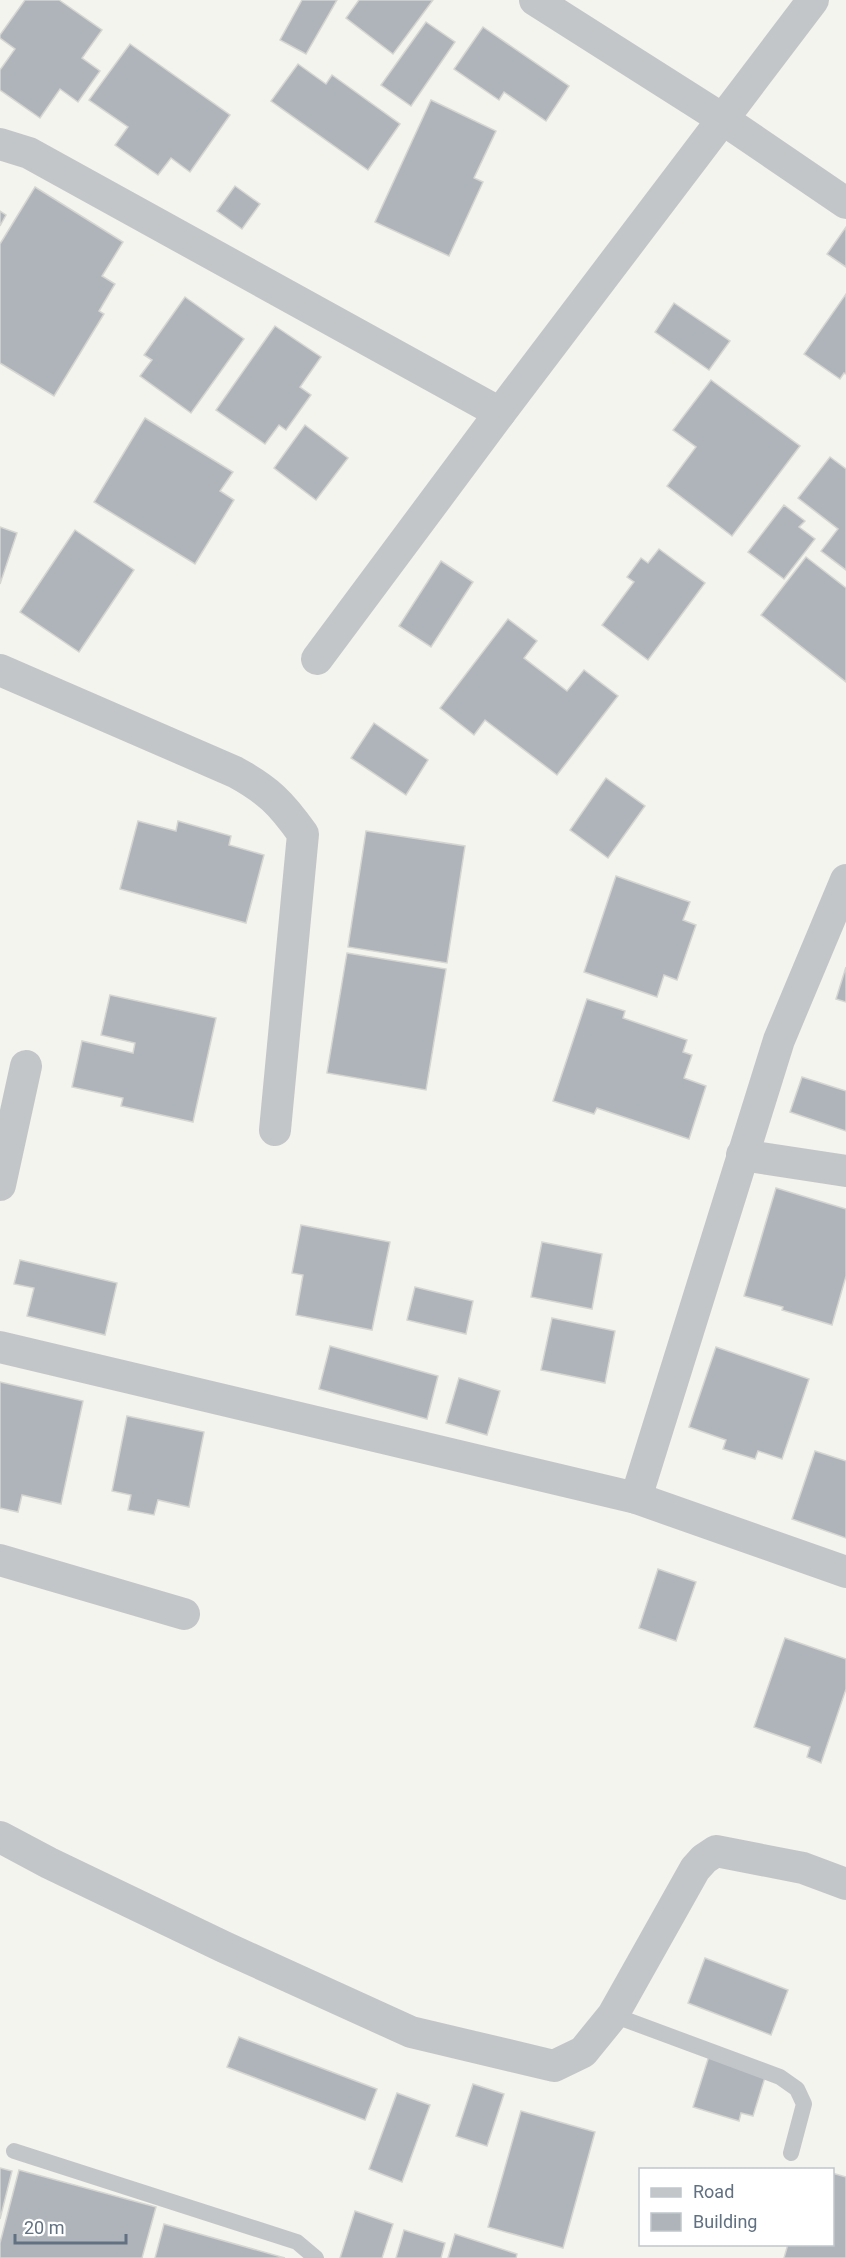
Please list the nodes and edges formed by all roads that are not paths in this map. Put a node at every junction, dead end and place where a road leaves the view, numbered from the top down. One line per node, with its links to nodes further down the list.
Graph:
1 (535, 0): 3 (street)
2 (813, 0): 3 (street)
3 (724, 120): 5 (street); 6 (street)
4 (0, 144): 6 (street)
5 (846, 203)
6 (500, 413): 7 (street)
7 (317, 658)
8 (0, 670): 11 (street)
9 (846, 880): 12 (street)
10 (26, 1066): 14 (street)
11 (275, 1130)
12 (742, 1155): 13 (street); 16 (street)
13 (846, 1171)
14 (0, 1185)
15 (0, 1347): 16 (street)
16 (636, 1498): 18 (street)
17 (0, 1560): 19 (street)
18 (846, 1572)
19 (184, 1614)
20 (0, 1837): 22 (street)
21 (846, 1884): 22 (street)
22 (613, 2014): 24 (lane)
23 (14, 2151): 25 (lane)
24 (791, 2153)
25 (316, 2258)

